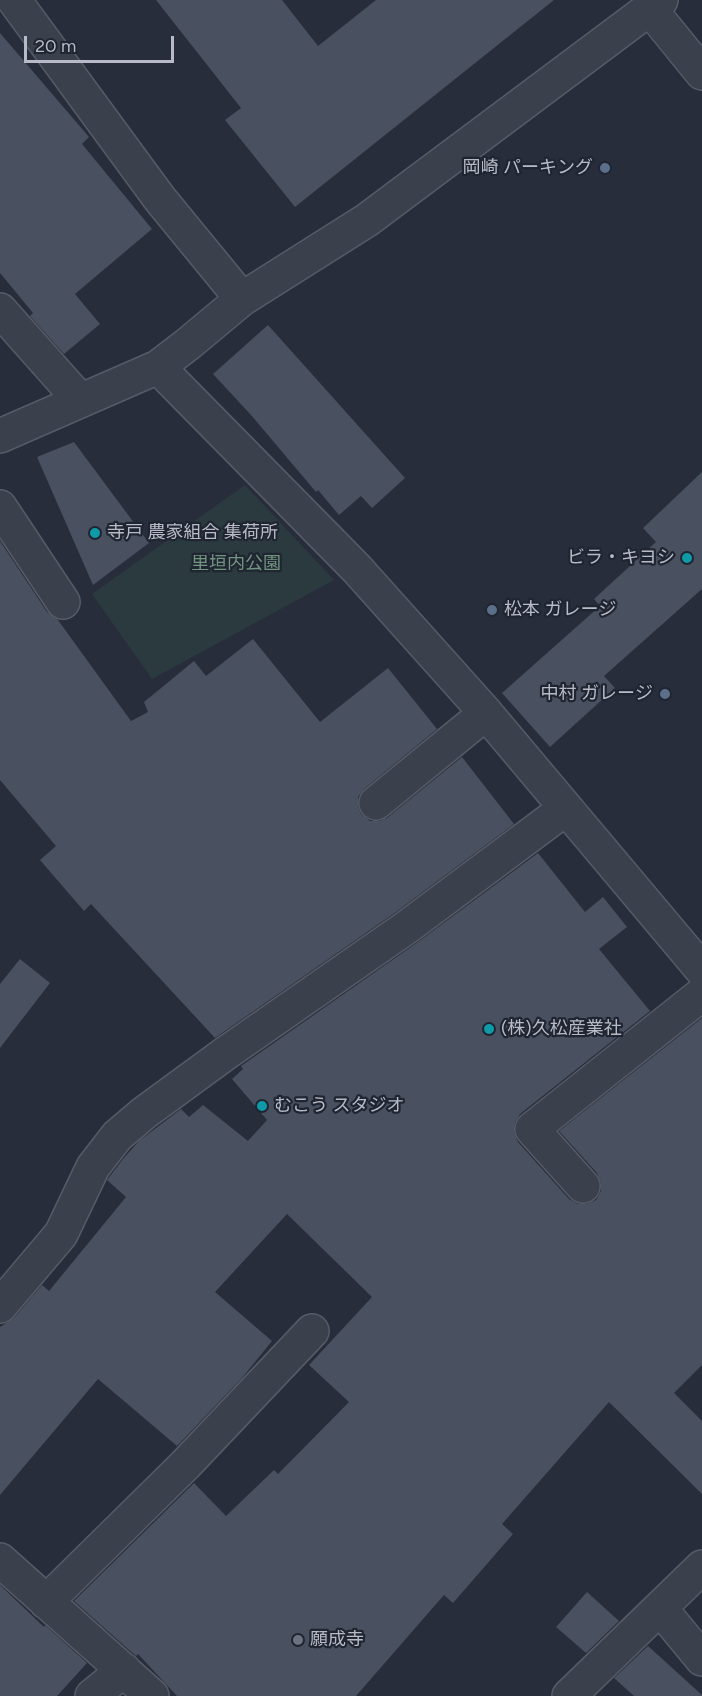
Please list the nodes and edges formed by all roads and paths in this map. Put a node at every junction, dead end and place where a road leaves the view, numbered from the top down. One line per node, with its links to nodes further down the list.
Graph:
1 (14, 0): 4 (street)
2 (655, 5): 3 (street); 4 (street)
3 (702, 74)
4 (242, 299): 6 (street)
5 (0, 310): 7 (street)
6 (158, 367): 7 (street); 11 (street)
7 (80, 400): 8 (street)
8 (0, 436)
9 (0, 507): 10 (street)
10 (63, 602)
11 (486, 713): 12 (street); 13 (street)
12 (376, 803)
13 (565, 809): 14 (street); 17 (street)
14 (702, 970)
15 (702, 994): 16 (street)
16 (583, 1186)
17 (0, 1306)
18 (312, 1331): 21 (street)
19 (0, 1560): 21 (street)
20 (702, 1567): 22 (street)
21 (46, 1602): 24 (street)
22 (660, 1608): 23 (street); 27 (street)
23 (702, 1659)
24 (124, 1670): 25 (street); 26 (street)
25 (92, 1696)
26 (152, 1696)
27 (569, 1696)

